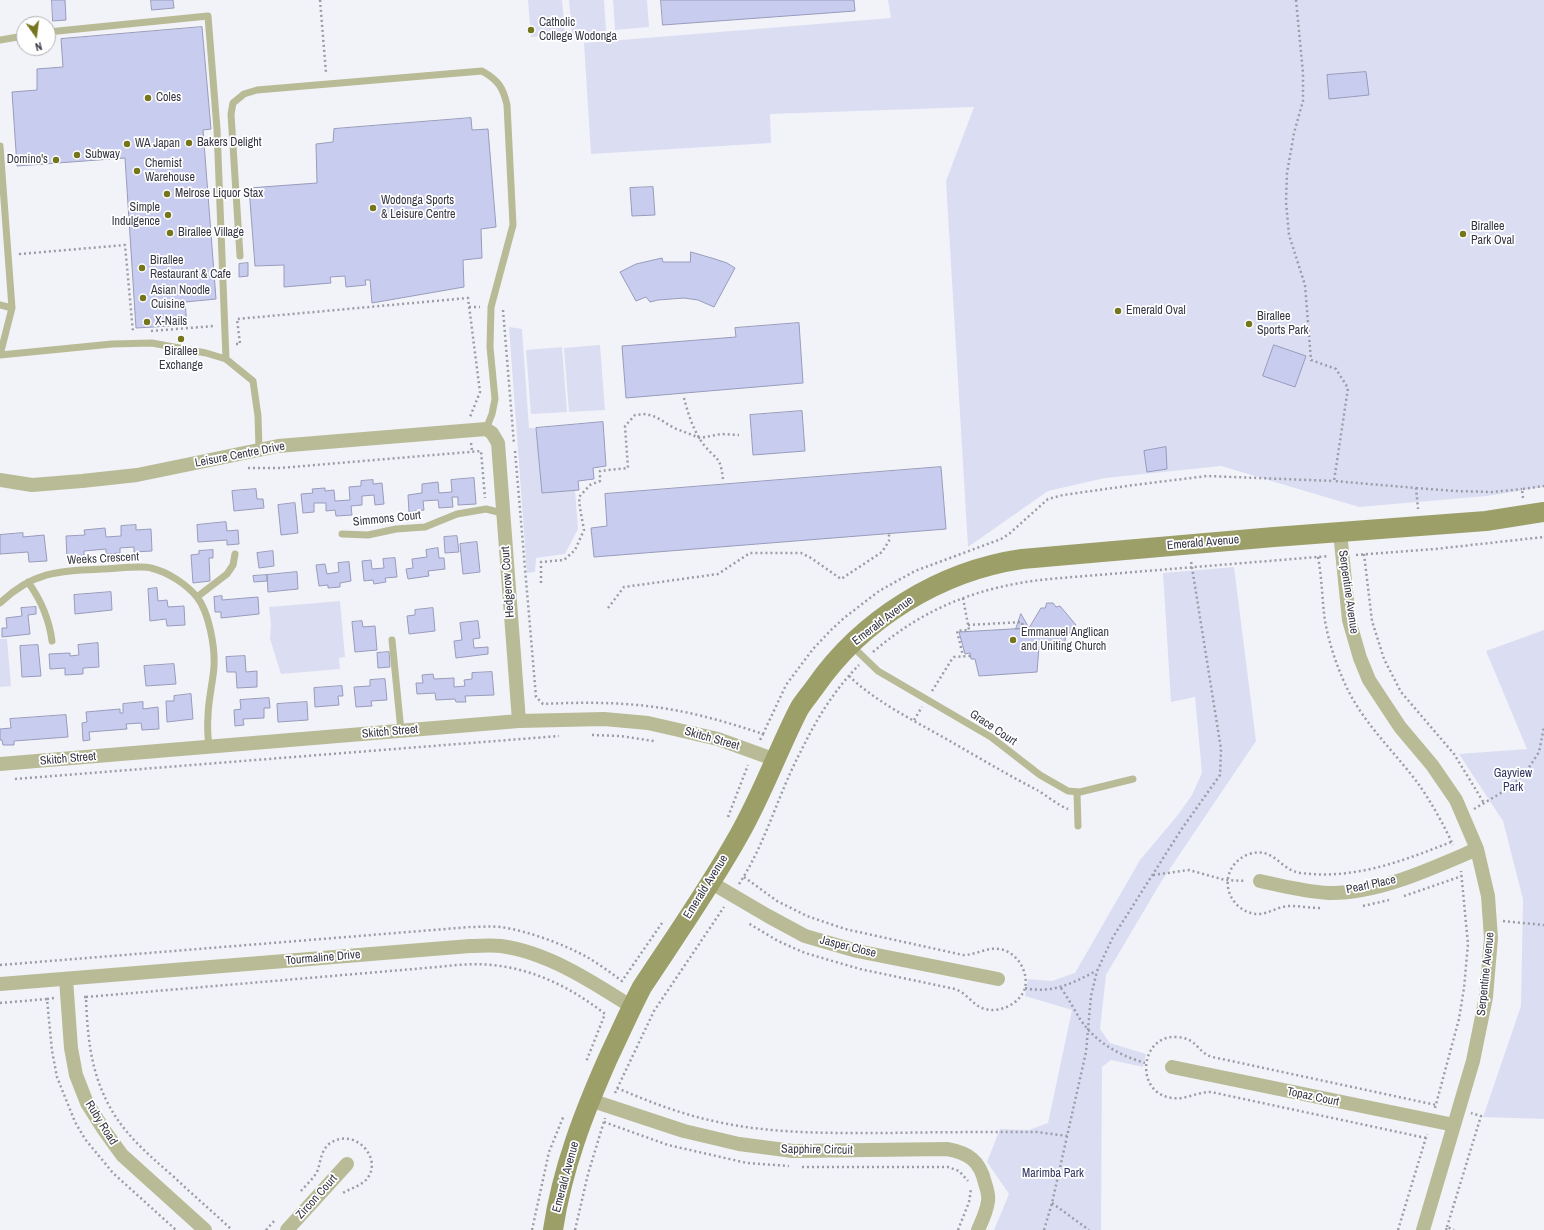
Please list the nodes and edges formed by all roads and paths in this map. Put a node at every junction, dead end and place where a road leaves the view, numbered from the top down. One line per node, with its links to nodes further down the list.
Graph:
1 (320, 0): 6 (path)
2 (1296, 0): 30 (path)
3 (56, 31): 15 (lane)
4 (16, 37): 5 (lane)
5 (0, 40)
6 (327, 84): 8 (lane); 12 (lane)
7 (0, 146): 9 (lane)
8 (240, 256)
9 (9, 265): 13 (lane); 17 (path)
10 (0, 305): 13 (lane)
11 (469, 307): 12 (path); 14 (path); 22 (path)
12 (490, 307): 21 (lane); 69 (path)
13 (12, 308): 18 (lane)
14 (237, 319)
15 (224, 325): 16 (path); 19 (lane)
16 (148, 331)
17 (141, 332)
18 (0, 355): 19 (lane)
19 (226, 359): 25 (lane)
20 (684, 398): 24 (path)
21 (486, 429): 22 (street, Leisure Centre Drive); 34 (street, Hedgerow Court)
22 (470, 430): 25 (street, Leisure Centre Drive); 26 (path)
23 (740, 435): 24 (path)
24 (700, 438): 28 (path); 46 (path)
25 (259, 449): 29 (street, Leisure Centre Drive)
26 (472, 451): 27 (path); 32 (path)
27 (246, 468)
28 (723, 479)
29 (0, 480)
30 (1416, 488): 31 (path); 35 (path)
31 (1522, 489)
32 (486, 509): 34 (lane, Simmons Court); 38 (lane, Simmons Court)
33 (1544, 512): 35 (street, Emerald Avenue)
34 (502, 513): 62 (street, Hedgerow Court)
35 (1419, 525): 36 (street, Emerald Avenue)
36 (1340, 532): 40 (street, Emerald Avenue); 43 (street, Serpentine Avenue)
37 (889, 533): 50 (path)
38 (342, 534)
39 (1544, 537): 42 (path)
40 (1189, 545): 44 (path); 55 (street, Emerald Avenue)
41 (235, 554): 47 (lane)
42 (1364, 554): 43 (path); 77 (path)
43 (1343, 555): 44 (path); 79 (street, Serpentine Avenue)
44 (1192, 568): 48 (path); 83 (path)
45 (28, 582): 47 (lane, Weeks Crescent); 49 (lane, Weeks Crescent); 54 (lane)
46 (541, 583)
47 (197, 597): 68 (lane, Weeks Crescent)
48 (963, 598): 51 (path); 58 (path)
49 (0, 603)
50 (608, 608)
51 (968, 625): 52 (path); 56 (path)
52 (1023, 628)
53 (392, 640): 64 (lane)
54 (52, 641)
55 (850, 644): 58 (lane, Grace Court); 70 (street, Emerald Avenue)
56 (963, 656): 57 (path); 60 (path)
57 (970, 656)
58 (866, 659): 59 (path); 60 (lane, Grace Court)
59 (849, 676): 61 (path); 86 (path)
60 (927, 699): 61 (path); 76 (lane, Grace Court)
61 (914, 720): 78 (path)
62 (519, 721): 64 (street, Skitch Street); 69 (street, Skitch Street)
63 (1544, 727): 77 (path)
64 (401, 731): 68 (street, Skitch Street)
65 (591, 735): 67 (path)
66 (561, 736): 74 (path)
67 (656, 741)
68 (209, 748): 72 (street, Skitch Street)
69 (755, 752): 70 (street, Skitch Street); 73 (path)
70 (776, 760): 85 (street, Emerald Avenue)
71 (742, 763): 73 (path)
72 (0, 764)
73 (748, 765): 80 (path)
74 (8, 779)
75 (1133, 779): 76 (lane)
76 (1077, 793): 78 (lane)
77 (1484, 803): 79 (path)
78 (1076, 809): 81 (lane)
79 (1463, 815): 82 (street, Serpentine Avenue)
80 (726, 822)
81 (1078, 826)
82 (1477, 849): 84 (street, Pearl Place); 87 (street, Serpentine Avenue)
83 (1152, 875): 84 (path); 91 (path)
84 (1260, 881)
85 (710, 882): 86 (street, Jasper Close); 100 (street, Emerald Avenue)
86 (732, 895): 93 (street, Jasper Close); 105 (path)
87 (1490, 920): 89 (path); 109 (street, Serpentine Avenue)
88 (662, 923): 90 (path)
89 (1544, 925)
90 (0, 965)
91 (1096, 971): 96 (path); 101 (path)
92 (66, 979): 94 (street, Tourmaline Drive); 97 (street, Ruby Road); 100 (street, Tourmaline Drive)
93 (998, 980)
94 (0, 984)
95 (1025, 988): 96 (path)
96 (1061, 988): 101 (path)
97 (67, 997): 98 (path); 99 (path); 115 (street, Ruby Road)
98 (86, 997): 103 (path); 116 (path)
99 (47, 999)
100 (632, 1007): 106 (street, Emerald Avenue)
101 (1088, 1029): 102 (path); 111 (path)
102 (1145, 1063)
103 (584, 1065)
104 (1172, 1067): 110 (street, Topaz Court)
105 (617, 1088): 107 (path); 111 (path)
106 (590, 1100): 107 (street, Sapphire Circuit); 119 (street, Emerald Avenue)
107 (609, 1106): 120 (path); 121 (street, Sapphire Circuit)
108 (567, 1108): 118 (path)
109 (1458, 1110): 110 (street, Serpentine Avenue); 114 (path)
110 (1454, 1125): 124 (street, Serpentine Avenue)
111 (1066, 1136): 113 (path)
112 (347, 1164): 117 (street, Zircon Court)
113 (1052, 1203): 122 (path); 123 (path)
114 (1447, 1229): 125 (path)
115 (205, 1230)
116 (232, 1230)
117 (287, 1230)
118 (532, 1230)
119 (553, 1230)
120 (575, 1230)
121 (978, 1230)
122 (1044, 1230)
123 (1089, 1230)
124 (1423, 1230)
125 (1454, 1230)

